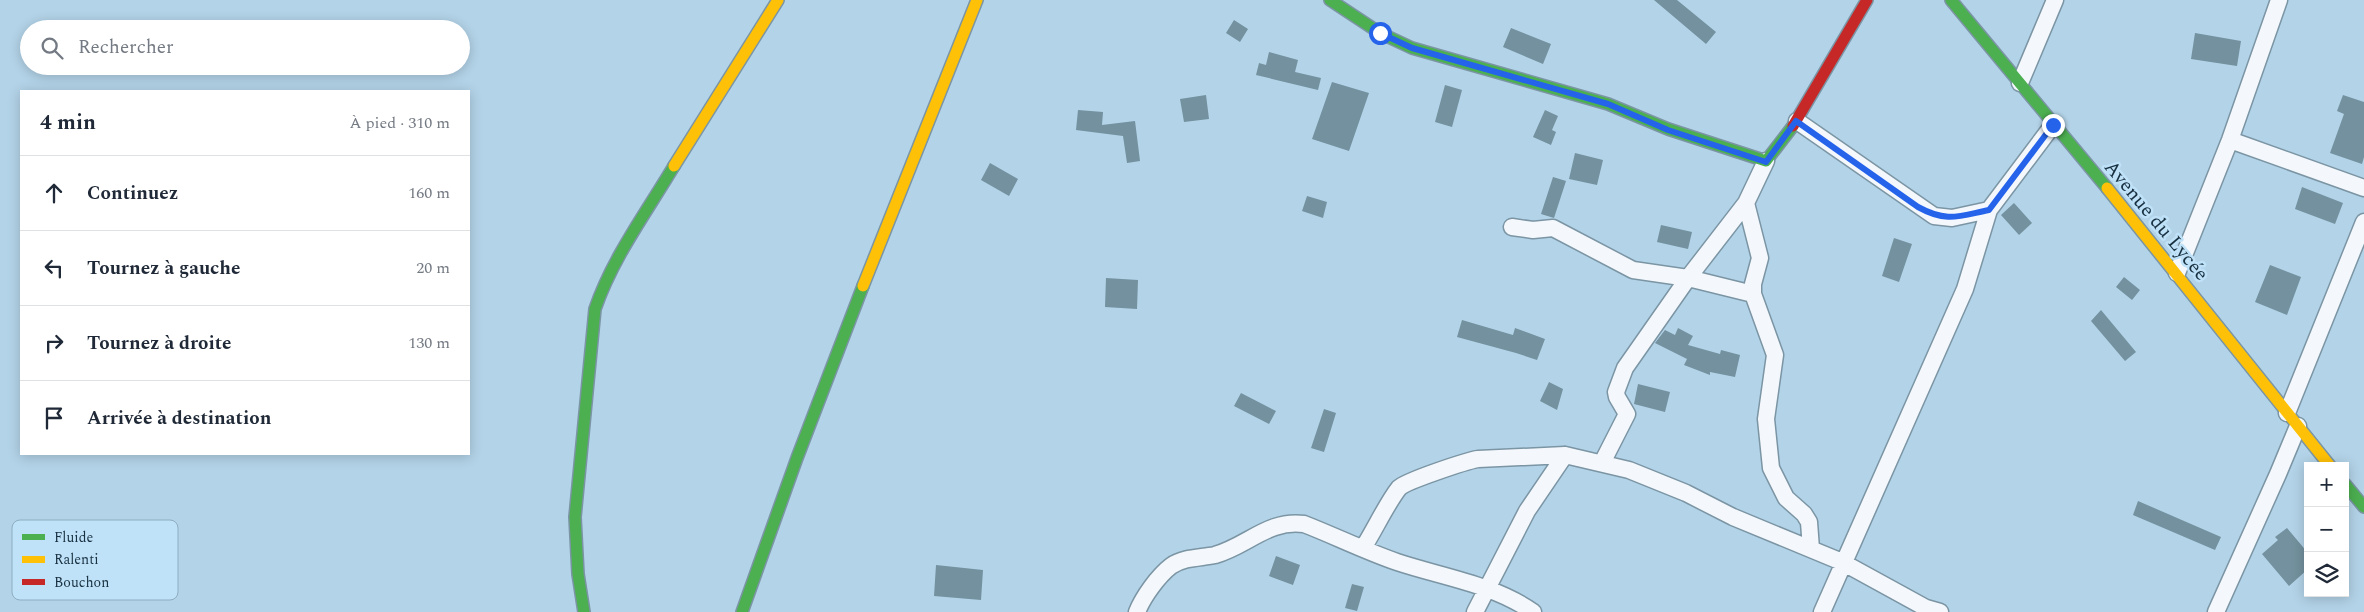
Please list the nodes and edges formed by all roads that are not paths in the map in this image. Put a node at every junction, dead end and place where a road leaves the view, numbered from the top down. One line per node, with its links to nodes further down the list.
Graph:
1 (778, 0): 32 (street)
2 (977, 0): 33 (street)
3 (1330, 0): 12 (street)
4 (1867, 0): 9 (street)
5 (1951, 0): 8 (street, Avenue du Lycée)
6 (2055, 0): 8 (street)
7 (2279, 0): 11 (street)
8 (2020, 83): 10 (street, Avenue du Lycée)
9 (1796, 121): 12 (street); 15 (street)
10 (2053, 125): 15 (street); 18 (street, Avenue du Lycée)
11 (2230, 140): 13 (street); 18 (street)
12 (1766, 162): 14 (street)
13 (2364, 188)
14 (1746, 203): 19 (street); 20 (street)
15 (1989, 210): 30 (street)
16 (2364, 222): 21 (street)
17 (1512, 227): 19 (street)
18 (2178, 272): 21 (street, Avenue du Lycée)
19 (1688, 278): 20 (street); 25 (street)
20 (1753, 294): 29 (street)
21 (2287, 413): 22 (street, Avenue du Lycée)
22 (2298, 426): 24 (street, Avenue du Lycée); 39 (street)
23 (1565, 455): 25 (street); 28 (street); 31 (street)
24 (2327, 462)
25 (1602, 463): 29 (street)
26 (2349, 489): 27 (street)
27 (2364, 507)
28 (1363, 548): 31 (street); 34 (street)
29 (1811, 549): 30 (street)
30 (1842, 562): 37 (street); 38 (street)
31 (1486, 589): 35 (street); 36 (street)
32 (584, 612)
33 (742, 612)
34 (1137, 612)
35 (1475, 612)
36 (1533, 612)
37 (1822, 612)
38 (1940, 612)
39 (2216, 612)

